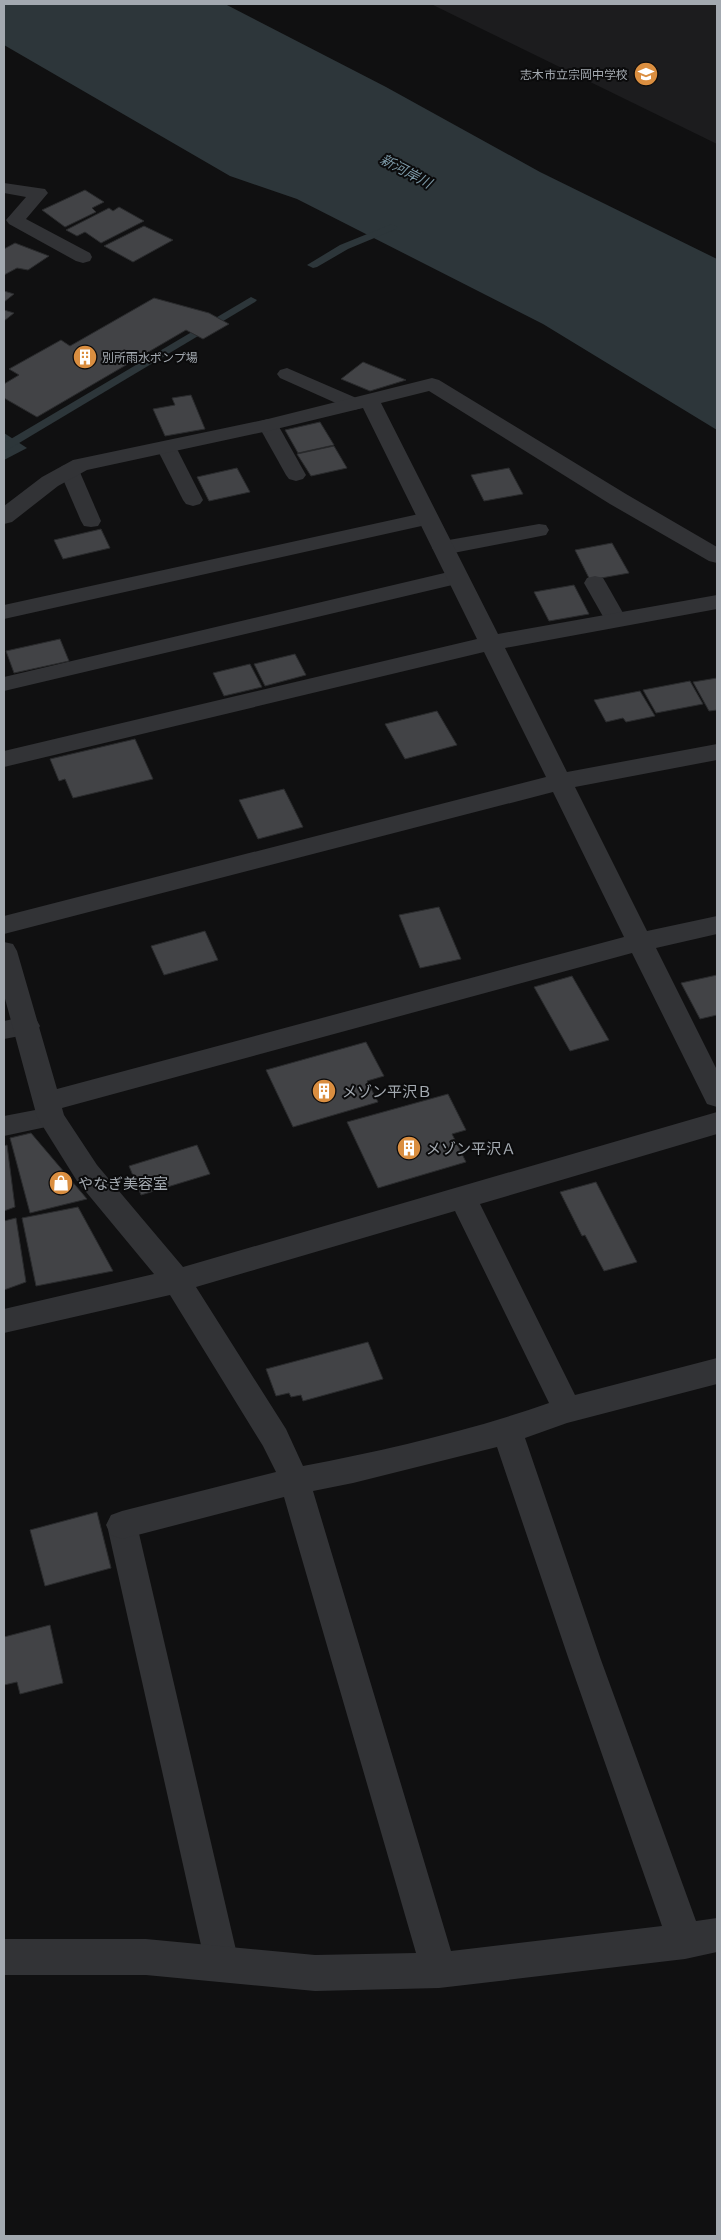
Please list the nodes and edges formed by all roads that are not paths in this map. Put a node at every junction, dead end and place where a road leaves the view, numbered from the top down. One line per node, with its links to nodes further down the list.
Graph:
1 (4, 188): 2 (lane)
2 (83, 257)
3 (287, 374): 4 (lane)
4 (362, 403): 5 (street); 11 (street); 15 (street)
5 (268, 425): 6 (street); 8 (lane)
6 (166, 447): 7 (street); 9 (lane)
7 (69, 470): 10 (street); 12 (lane)
8 (296, 475)
9 (193, 500)
10 (4, 517)
11 (428, 518): 14 (street); 19 (lane)
12 (91, 521)
13 (539, 530): 14 (lane)
14 (443, 548): 16 (street)
15 (717, 556)
16 (457, 577): 21 (street); 22 (lane)
17 (595, 584): 20 (lane)
18 (717, 602): 20 (street)
19 (4, 612)
20 (616, 620): 21 (street)
21 (491, 643): 24 (street); 25 (street)
22 (4, 684)
23 (717, 752): 25 (street)
24 (4, 759)
25 (560, 782): 26 (street); 28 (street)
26 (4, 925)
27 (717, 925): 28 (street)
28 (639, 942): 31 (street); 32 (street)
29 (4, 951): 30 (street)
30 (16, 1028): 32 (street)
31 (717, 1097)
32 (49, 1110): 34 (lane); 36 (street)
33 (717, 1124): 35 (street)
34 (4, 1126)
35 (463, 1198): 36 (street); 39 (street)
36 (177, 1281): 37 (street); 41 (street)
37 (4, 1321)
38 (717, 1371): 39 (street)
39 (567, 1410): 40 (street)
40 (507, 1431): 41 (street); 43 (street)
41 (295, 1481): 42 (street); 46 (street)
42 (122, 1525): 45 (lane)
43 (701, 1938): 46 (street)
44 (4, 1957): 45 (street)
45 (222, 1963): 46 (street)
46 (439, 1970)

